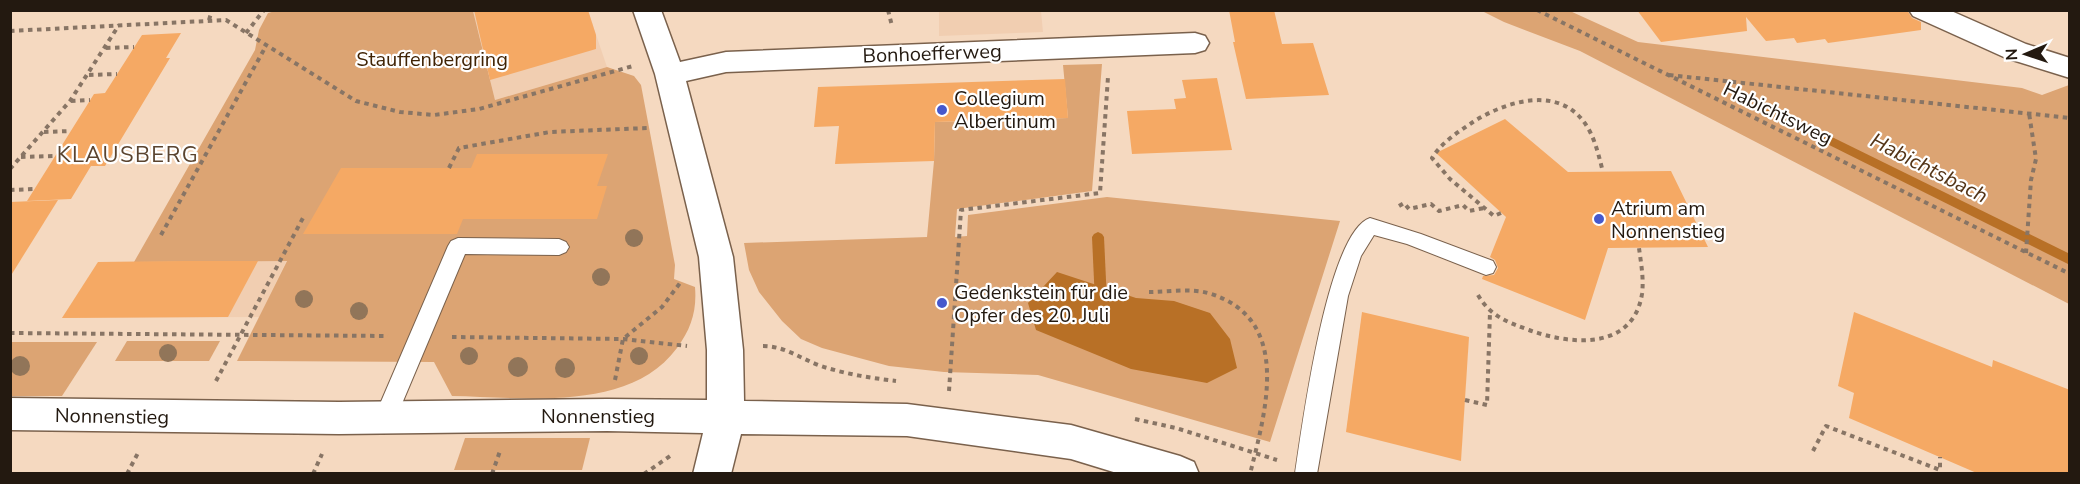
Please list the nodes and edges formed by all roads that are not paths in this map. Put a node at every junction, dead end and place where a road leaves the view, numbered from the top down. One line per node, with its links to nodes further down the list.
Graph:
1 (646, 10): 4 (street)
2 (1923, 10): 5 (street)
3 (1195, 43): 4 (street, Bonhoefferweg)
4 (667, 66): 9 (street)
5 (2070, 68)
6 (559, 247): 10 (lane)
7 (1477, 264): 13 (lane)
8 (10, 414): 10 (street, Nonnenstieg)
9 (726, 417): 10 (street, Nonnenstieg); 11 (street); 12 (street, Nonnenstieg)
10 (385, 418)
11 (712, 474)
12 (1180, 474)
13 (1305, 474)

